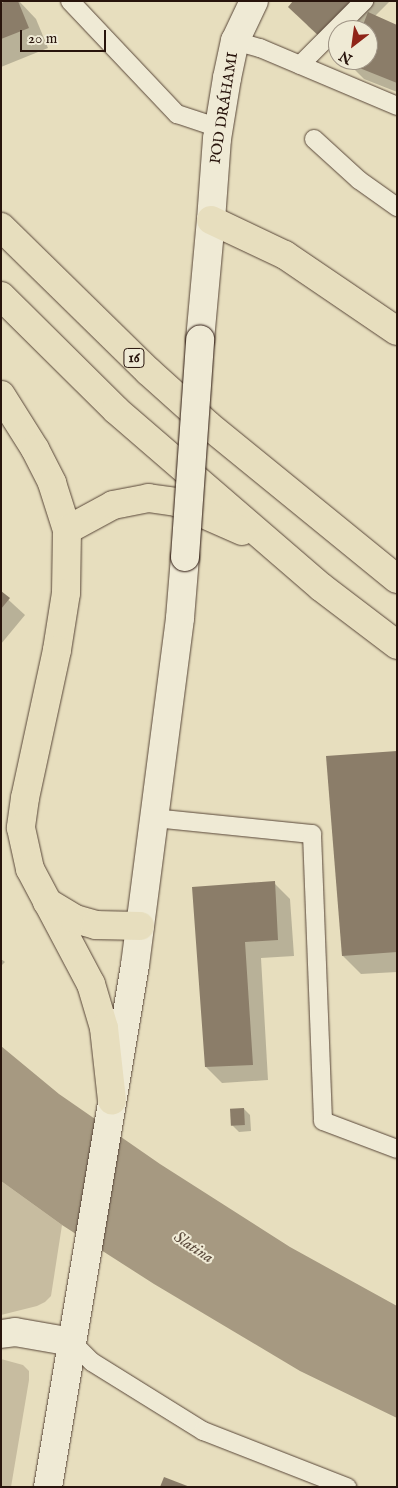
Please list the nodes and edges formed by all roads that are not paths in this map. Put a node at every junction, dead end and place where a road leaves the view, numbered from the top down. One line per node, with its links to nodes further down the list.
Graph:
1 (70, 1): 7 (lane)
2 (364, 1): 5 (lane)
3 (252, 3): 4 (street, POD DRÁHAMI)
4 (235, 41): 5 (lane); 7 (street, POD DRÁHAMI)
5 (300, 65): 6 (lane)
6 (397, 106)
7 (219, 128): 10 (street, POD DRÁHAMI)
8 (314, 140): 9 (lane)
9 (397, 207)
10 (210, 220): 13 (main road); 19 (street, POD DRÁHAMI, bridge)
11 (1, 227): 17 (main road, 16)
12 (1, 296): 16 (main road)
13 (397, 331)
14 (1, 395): 15 (main road)
15 (67, 530): 16 (main road); 20 (main road)
16 (266, 541): 18 (main road)
17 (397, 579)
18 (397, 645)
19 (154, 818): 21 (street, POD DRÁHAMI); 23 (lane)
20 (45, 900): 21 (main road); 22 (main road)
21 (140, 926): 22 (street, POD DRÁHAMI)
22 (112, 1101): 25 (street, POD DRÁHAMI)
23 (397, 1150)
24 (1, 1334): 25 (street)
25 (72, 1342): 26 (street, POD DRÁHAMI); 27 (lane)
26 (48, 1487)
27 (346, 1487)

